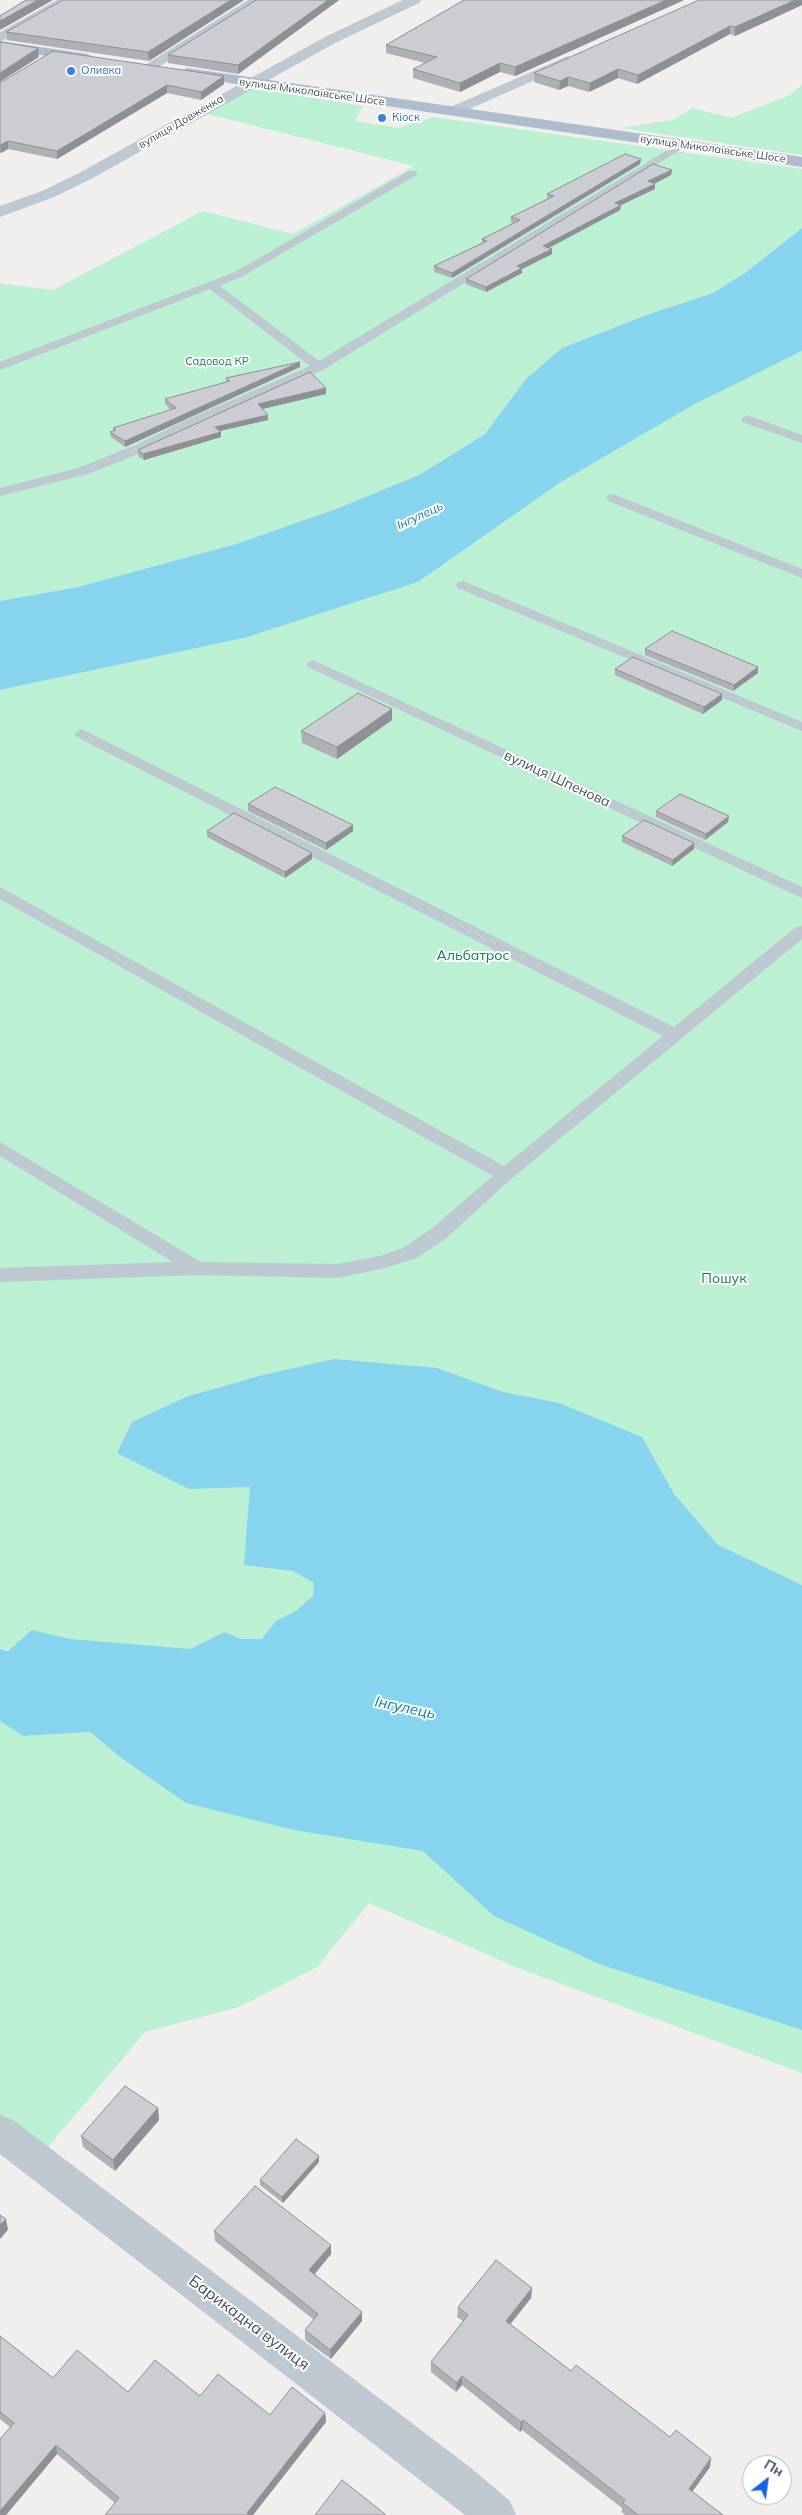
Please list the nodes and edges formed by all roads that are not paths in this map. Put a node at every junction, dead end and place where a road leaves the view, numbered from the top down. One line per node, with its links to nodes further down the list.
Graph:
1 (68, 0): 4 (street)
2 (258, 0): 11 (street)
3 (414, 0): 12 (street, вулиця Довженка)
4 (0, 38)
5 (0, 45): 6 (main road)
6 (52, 53): 8 (main road); 9 (lane)
7 (577, 56): 13 (street)
8 (101, 60)
9 (38, 63)
10 (130, 65): 11 (main road, вулиця Миколаївське Шосе)
11 (149, 68): 12 (main road, вулиця Миколаївське Шосе)
12 (251, 82): 13 (main road, вулиця Миколаївське Шосе); 17 (street, вулиця Довженка)
13 (451, 112): 14 (main road, вулиця Миколаївське Шосе)
14 (681, 145): 15 (main road, вулиця Миколаївське Шосе); 20 (lane)
15 (800, 162)
16 (413, 172): 18 (lane)
17 (2, 211)
18 (210, 284): 19 (lane); 20 (lane)
19 (0, 366)
20 (319, 367): 23 (lane)
21 (746, 419): 22 (lane)
22 (802, 439)
23 (0, 492)
24 (613, 498): 25 (lane)
25 (802, 574)
26 (463, 585): 28 (lane)
27 (313, 664): 31 (lane, вулиця Шпенова)
28 (802, 727)
29 (82, 734): 33 (lane)
30 (0, 892): 35 (lane)
31 (802, 894)
32 (802, 931): 33 (lane)
33 (675, 1035): 35 (lane)
34 (0, 1148): 36 (lane)
35 (505, 1175): 36 (lane)
36 (196, 1268): 37 (lane)
37 (0, 1274)
38 (0, 2132): 39 (street, Барикадна вулиця)
39 (496, 2515)

